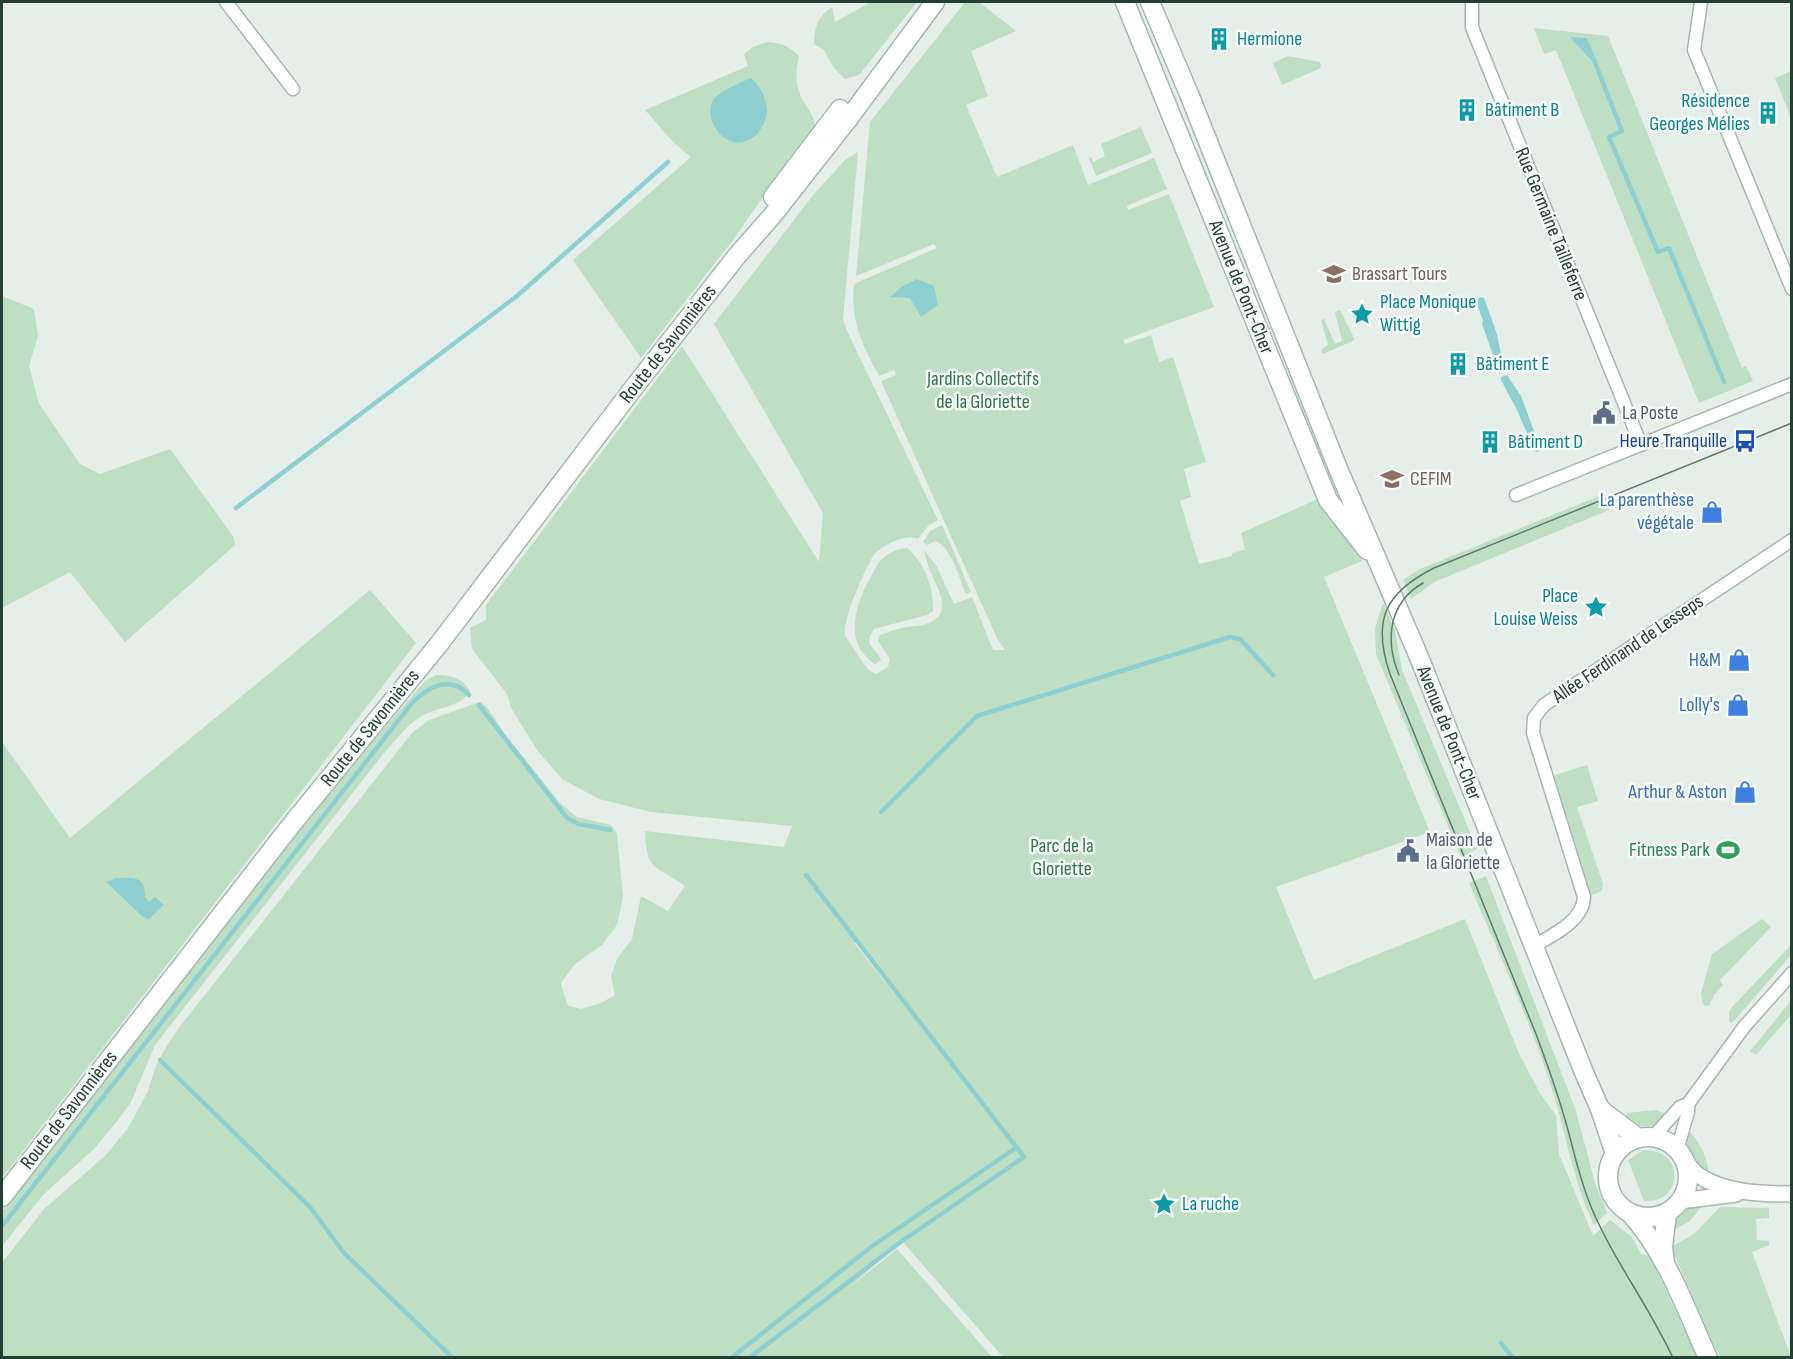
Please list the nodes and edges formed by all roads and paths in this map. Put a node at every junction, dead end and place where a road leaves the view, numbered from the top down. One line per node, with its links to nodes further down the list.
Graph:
1 (226, 2): 7 (street)
2 (935, 2): 23 (main road, Route de Savonnières)
3 (1125, 2): 13 (main road, Avenue de Pont-Cher)
4 (1150, 2): 13 (main road, Avenue de Pont-Cher)
5 (1472, 2): 10 (street, Rue Germaine Tailleferre)
6 (1701, 2): 8 (street)
7 (293, 89)
8 (1791, 289)
9 (1791, 384): 10 (street)
10 (1641, 445): 11 (street)
11 (1516, 495)
12 (1791, 540): 14 (street, Allée Ferdinand de Lesseps)
13 (1378, 559): 14 (main road, Avenue de Pont-Cher)
14 (1534, 946): 17 (main road, Avenue de Pont-Cher)
15 (1791, 973): 16 (street)
16 (1688, 1104): 18 (street); 20 (street)
17 (1600, 1109): 18 (main road); 19 (main road, Avenue de Pont-Cher)
18 (1646, 1138): 19 (main road); 20 (main road)
19 (1615, 1154): 25 (main road)
20 (1681, 1155): 21 (street); 24 (main road)
21 (1749, 1192): 22 (street); 24 (street)
22 (1791, 1194)
23 (2, 1197)
24 (1674, 1206): 25 (main road); 26 (main road)
25 (1629, 1212): 26 (main road)
26 (1665, 1265): 27 (main road)
27 (1708, 1358)

